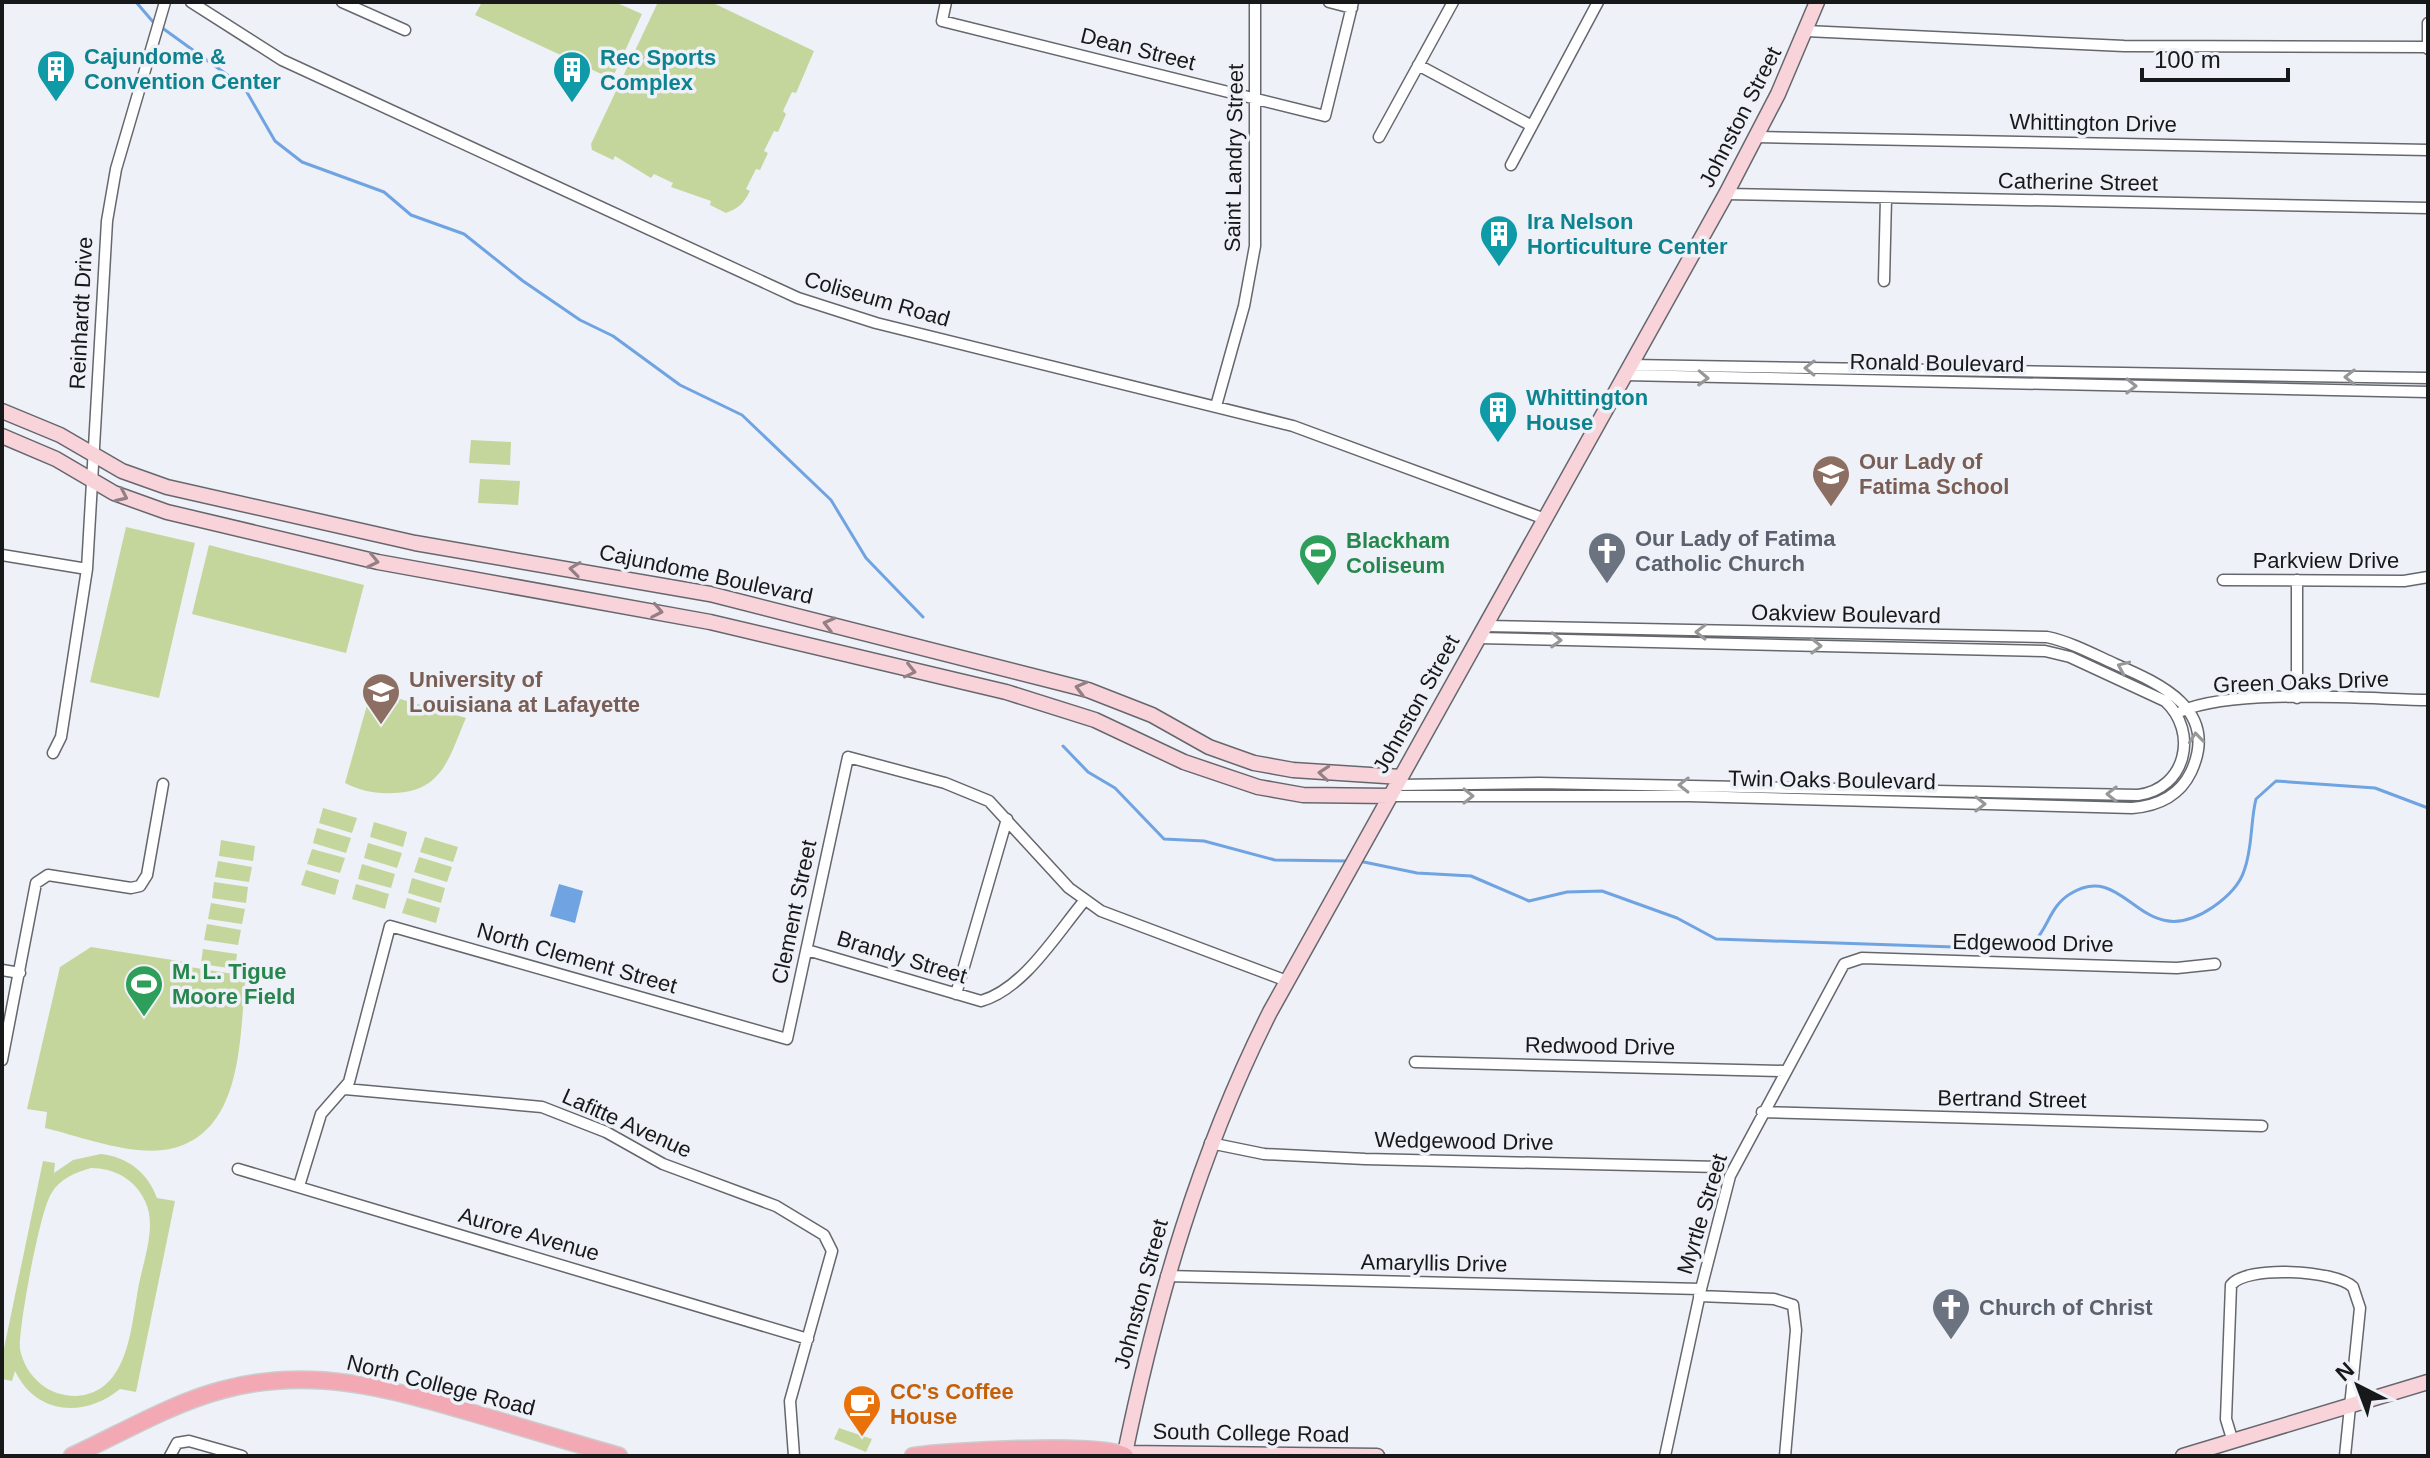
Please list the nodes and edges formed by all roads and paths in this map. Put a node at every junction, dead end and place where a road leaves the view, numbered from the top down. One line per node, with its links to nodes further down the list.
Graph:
1 (191, 2): 39 (street, Coliseum Road)
2 (342, 2): 12 (street)
3 (946, 2): 16 (street, Dean Street)
4 (1255, 2): 16 (street, Saint Landry Street)
5 (1329, 2): 9 (street)
6 (1453, 2): 15 (street)
7 (1598, 2): 17 (street)
8 (1817, 2): 13 (street, Johnston Street)
9 (1352, 5): 16 (street, Dean Street)
10 (163, 7): 42 (street, Reinhardt Drive)
11 (2428, 23): 14 (street)
12 (405, 30)
13 (1806, 31): 14 (street); 19 (street, Johnston Street)
14 (2427, 48)
15 (1418, 65): 17 (street); 18 (street)
16 (1256, 98): 39 (street, Saint Landry Street)
17 (1532, 126): 21 (street)
18 (1379, 137)
19 (1757, 137): 20 (street, Whittington Drive); 22 (street, Johnston Street)
20 (2428, 150)
21 (1511, 165)
22 (1726, 194): 23 (street, Catherine Street); 27 (street, Johnston Street)
23 (1886, 198): 24 (street, Catherine Street); 25 (street)
24 (2428, 208)
25 (1884, 281)
26 (1782, 367): 27 (street, Ronald Boulevard); 28 (street, Ronald Boulevard, one-way to 26); 33 (street)
27 (1628, 370): 33 (street, Ronald Boulevard, one-way to 33); 44 (street, Johnston Street)
28 (1935, 370): 29 (street, Ronald Boulevard); 34 (street)
29 (2090, 372): 30 (street, Ronald Boulevard); 35 (street)
30 (2249, 375): 31 (street, Ronald Boulevard, one-way to 30); 36 (street)
31 (2402, 378): 32 (street, Ronald Boulevard); 37 (street)
32 (2428, 378)
33 (1781, 380): 34 (street, Ronald Boulevard)
34 (1935, 383): 35 (street, Ronald Boulevard)
35 (2089, 386): 36 (street, Ronald Boulevard, one-way to 36)
36 (2249, 389): 37 (street, Ronald Boulevard)
37 (2402, 392): 38 (street, Ronald Boulevard)
38 (2428, 392)
39 (1216, 406): 44 (street, Coliseum Road)
40 (2, 411): 42 (street, Cajundome Boulevard)
41 (2, 436): 43 (street, Cajundome Boulevard)
42 (95, 456): 43 (street, Reinhardt Drive); 50 (street, Cajundome Boulevard, one-way to 42)
43 (95, 481): 46 (street, Reinhardt Drive); 51 (street, Cajundome Boulevard, one-way to 51)
44 (1545, 519): 52 (street, Johnston Street)
45 (2, 555): 46 (street)
46 (87, 569): 58 (street, Reinhardt Drive)
47 (2428, 577): 49 (street, Parkview Drive)
48 (2223, 580): 49 (street, Parkview Drive)
49 (2297, 580): 54 (street)
50 (756, 606): 51 (street); 53 (street, Cajundome Boulevard, one-way to 50)
51 (751, 632): 55 (street, Cajundome Boulevard, one-way to 55)
52 (1481, 632): 57 (street, Oakview Boulevard); 60 (street, Johnston Street)
53 (1039, 678): 55 (street); 60 (street, Cajundome Boulevard, one-way to 53)
54 (2297, 698): 56 (street, Green Oaks Drive); 57 (street, Green Oaks Drive)
55 (1033, 700): 60 (street, Cajundome Boulevard)
56 (2428, 700)
57 (2182, 711): 60 (street, Twin Oaks Boulevard)
58 (53, 753)
59 (163, 784): 67 (street)
60 (1396, 786): 68 (street, Johnston Street)
61 (1007, 819): 62 (street); 63 (street, Clement Street); 69 (street)
62 (1085, 900): 68 (street); 69 (street, Brandy Street)
63 (807, 950): 69 (street, Brandy Street); 70 (street, Clement Street)
64 (1849, 959): 65 (street, Edgewood Drive); 73 (street, Myrtle Street)
65 (2215, 964)
66 (2, 970): 67 (street)
67 (20, 973): 71 (street)
68 (1287, 981): 77 (street, Johnston Street)
69 (956, 994)
70 (753, 1029): 74 (street, North Clement Street)
71 (2, 1060)
72 (1415, 1062): 73 (street, Redwood Drive)
73 (1784, 1071): 75 (street, Myrtle Street)
74 (345, 1089): 80 (street); 83 (street, Lafitte Avenue)
75 (1762, 1112): 76 (street, Bertrand Street); 82 (street, Myrtle Street)
76 (2262, 1126)
77 (1210, 1143): 78 (street, Wedgewood Drive); 81 (street, Johnston Street)
78 (1719, 1167)
79 (238, 1169): 80 (street, Aurore Avenue)
80 (299, 1186): 83 (street, Aurore Avenue)
81 (1166, 1276): 82 (street, Amaryllis Drive); 87 (street, Johnston Street)
82 (1700, 1292): 96 (street, Myrtle Street); 97 (street, Amaryllis Drive)
83 (808, 1339): 92 (street)
84 (2428, 1382): 85 (street)
85 (2351, 1406): 86 (street); 86 (street); 99 (street)
86 (2233, 1442): 98 (street)
87 (1125, 1455): 93 (main road); 94 (street, South College Road)
88 (72, 1456): 91 (main road, North College Road)
89 (170, 1456): 90 (street)
90 (242, 1456)
91 (619, 1456)
92 (794, 1456)
93 (913, 1456)
94 (1352, 1456): 95 (street, South College Road)
95 (1377, 1456)
96 (1665, 1456)
97 (1785, 1456)
98 (2183, 1456)
99 (2345, 1456)

